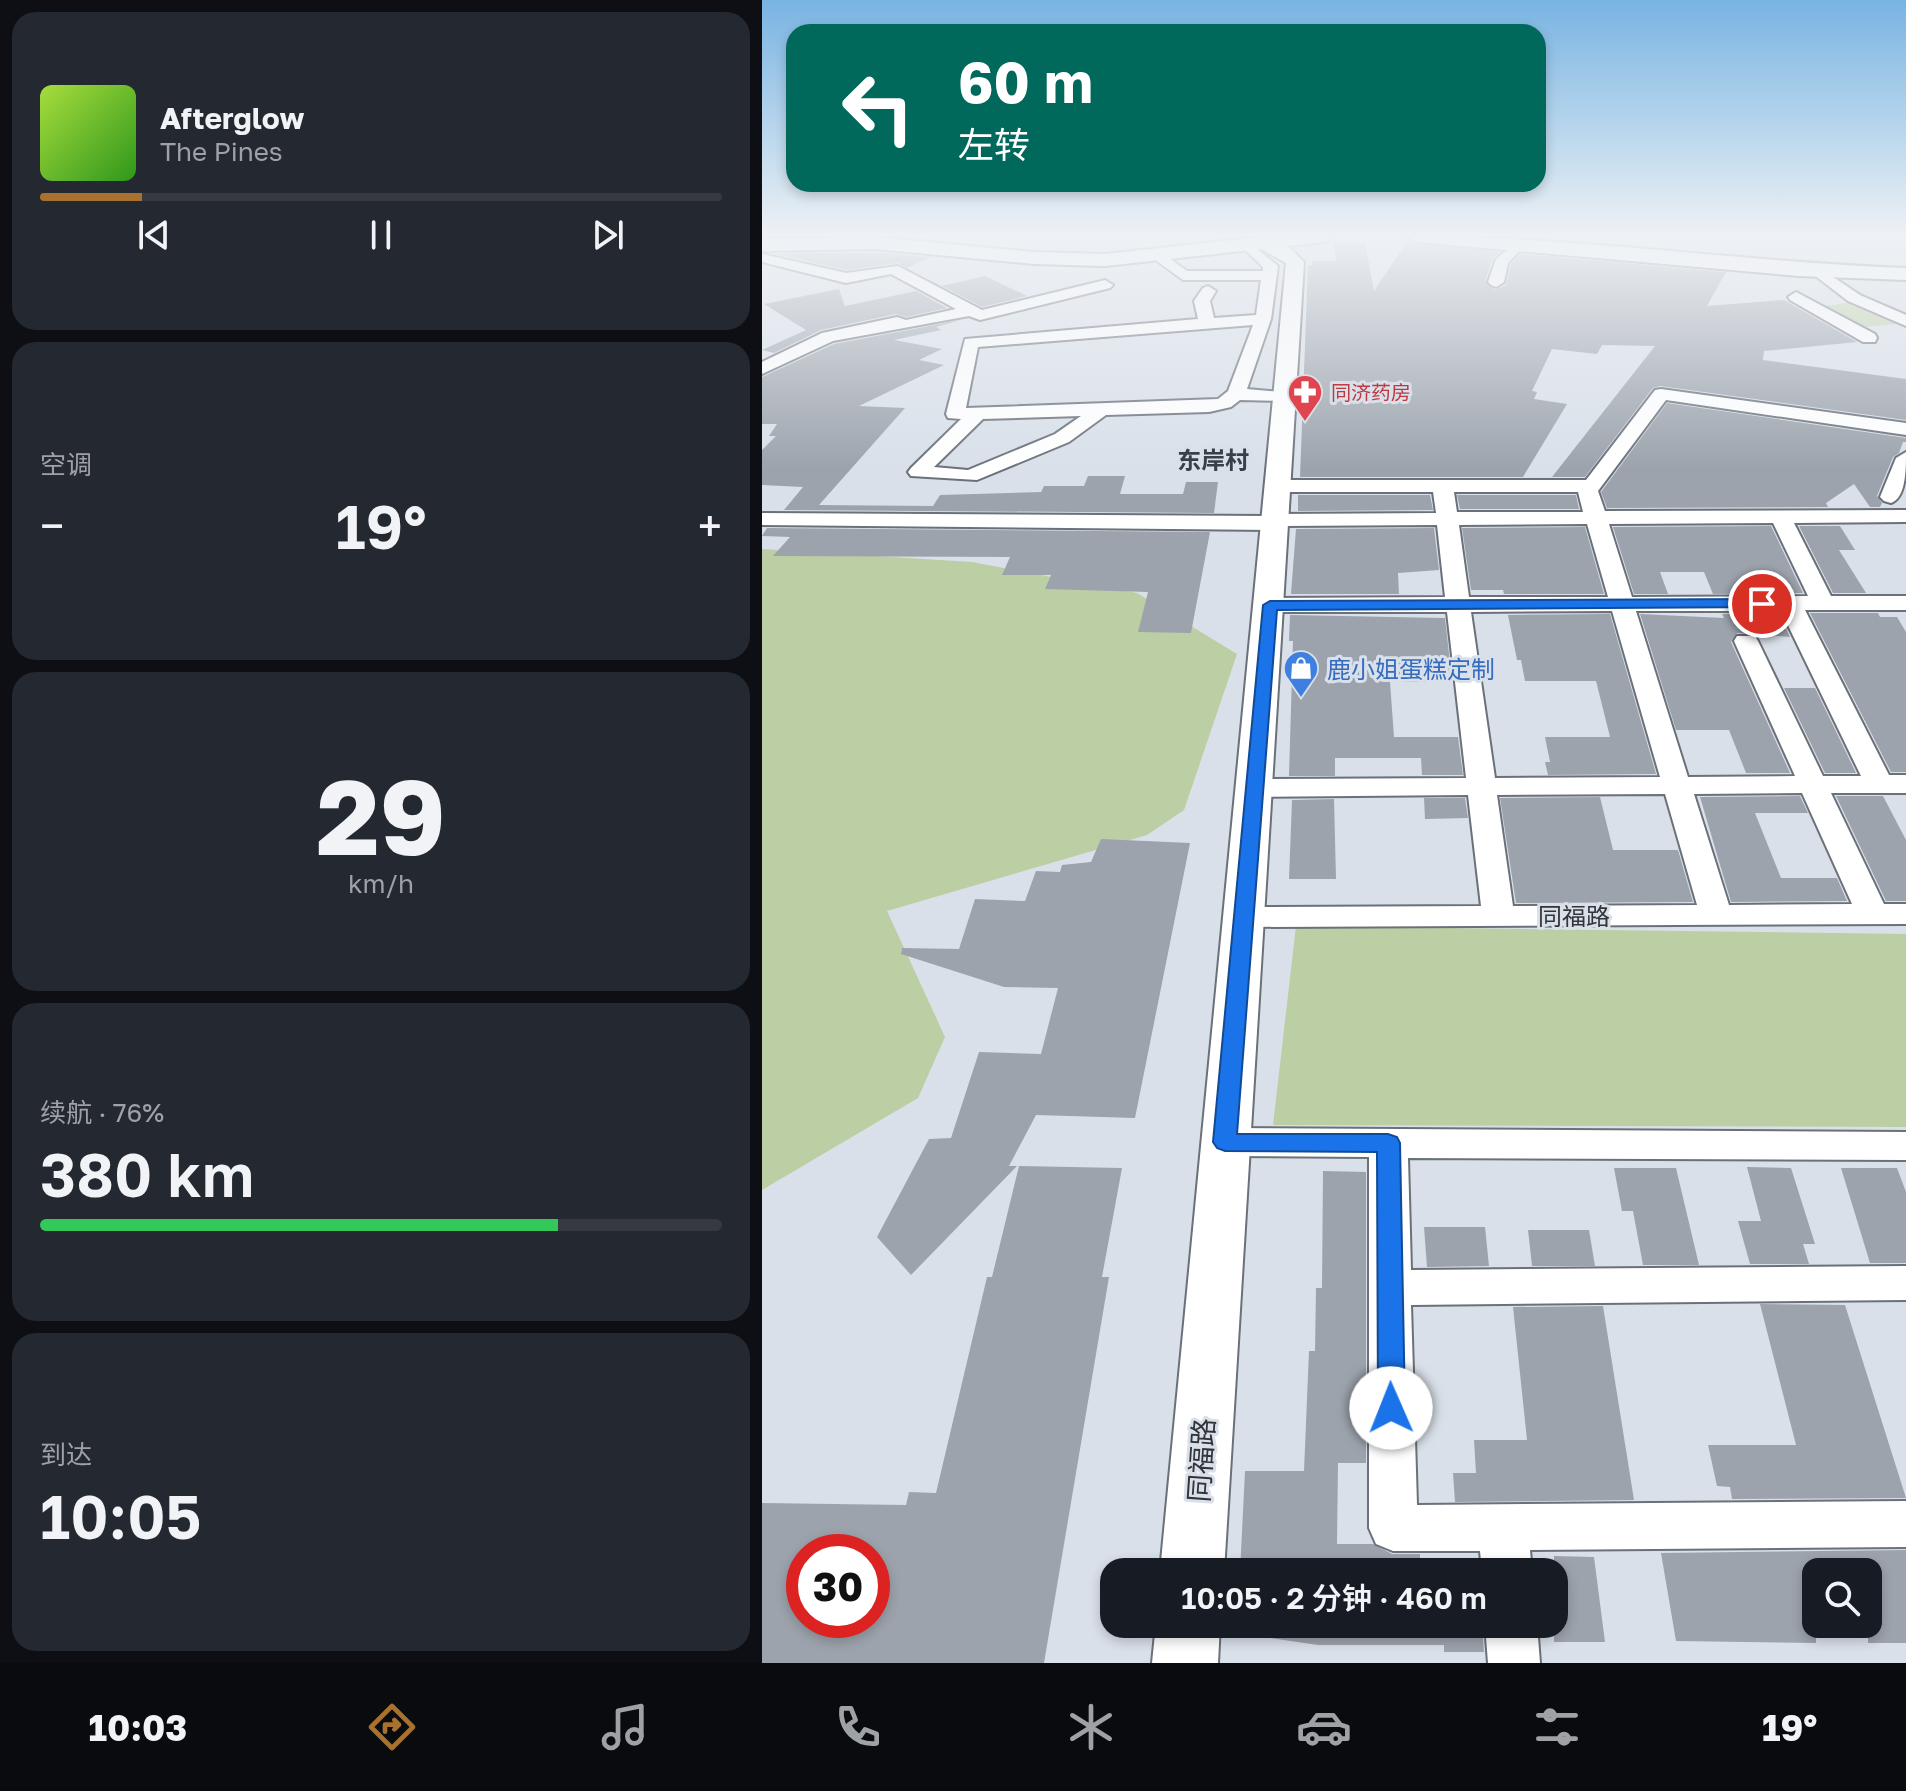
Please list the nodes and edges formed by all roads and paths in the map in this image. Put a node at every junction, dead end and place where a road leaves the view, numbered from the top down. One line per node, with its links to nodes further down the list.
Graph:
1 (957, 314): 9 (street)
2 (1205, 314): 7 (street)
3 (1263, 314): 6 (street)
4 (1291, 314): 11 (street, 同福路)
5 (1826, 314): 8 (street)
6 (1263, 319): 7 (street); 10 (street)
7 (1207, 323): 13 (street)
8 (1869, 338)
9 (762, 369)
10 (1236, 394): 11 (street); 12 (street)
11 (1285, 397): 19 (street, 同福路)
12 (1102, 409): 13 (street); 13 (street)
13 (978, 413)
14 (1906, 429): 17 (street)
15 (1906, 458): 18 (street)
16 (1443, 486): 17 (street); 19 (street); 24 (street)
17 (1592, 486): 22 (street)
18 (1891, 497)
19 (1277, 510): 23 (street); 24 (street); 28 (street, 同福路)
20 (1780, 516): 21 (street); 22 (street); 25 (street)
21 (1906, 516)
22 (1595, 517): 24 (street); 26 (street)
23 (762, 519)
24 (1446, 519): 29 (street)
25 (1823, 603): 27 (street); 30 (street)
26 (1622, 604): 27 (street); 29 (street); 34 (street)
27 (1790, 604): 32 (street)
28 (1270, 605): 29 (street); 36 (street, 同福路)
29 (1458, 605): 35 (street)
30 (1904, 607)
31 (1746, 641): 33 (street)
32 (1893, 784): 33 (street)
33 (1813, 785): 34 (street); 37 (street)
34 (1677, 786): 35 (street); 40 (street)
35 (1481, 787): 36 (street); 39 (street)
36 (1254, 788): 41 (street, 同福路)
37 (1873, 914): 38 (street, 同福路); 40 (street, 同福路)
38 (1906, 914)
39 (1498, 915): 40 (street, 同福路); 41 (street, 同福路)
40 (1716, 916)
41 (1243, 917): 42 (street, 同福路)
42 (1225, 1142): 43 (street); 49 (street, 同福路)
43 (1388, 1143): 44 (street); 46 (street)
44 (1906, 1146)
45 (1906, 1283): 46 (street)
46 (1390, 1288): 48 (street)
47 (1906, 1524): 48 (street)
48 (1505, 1550)
49 (1193, 1558)
50 (1187, 1638): 52 (street)
51 (1512, 1638): 53 (street)
52 (1185, 1663)
53 (1514, 1663)

